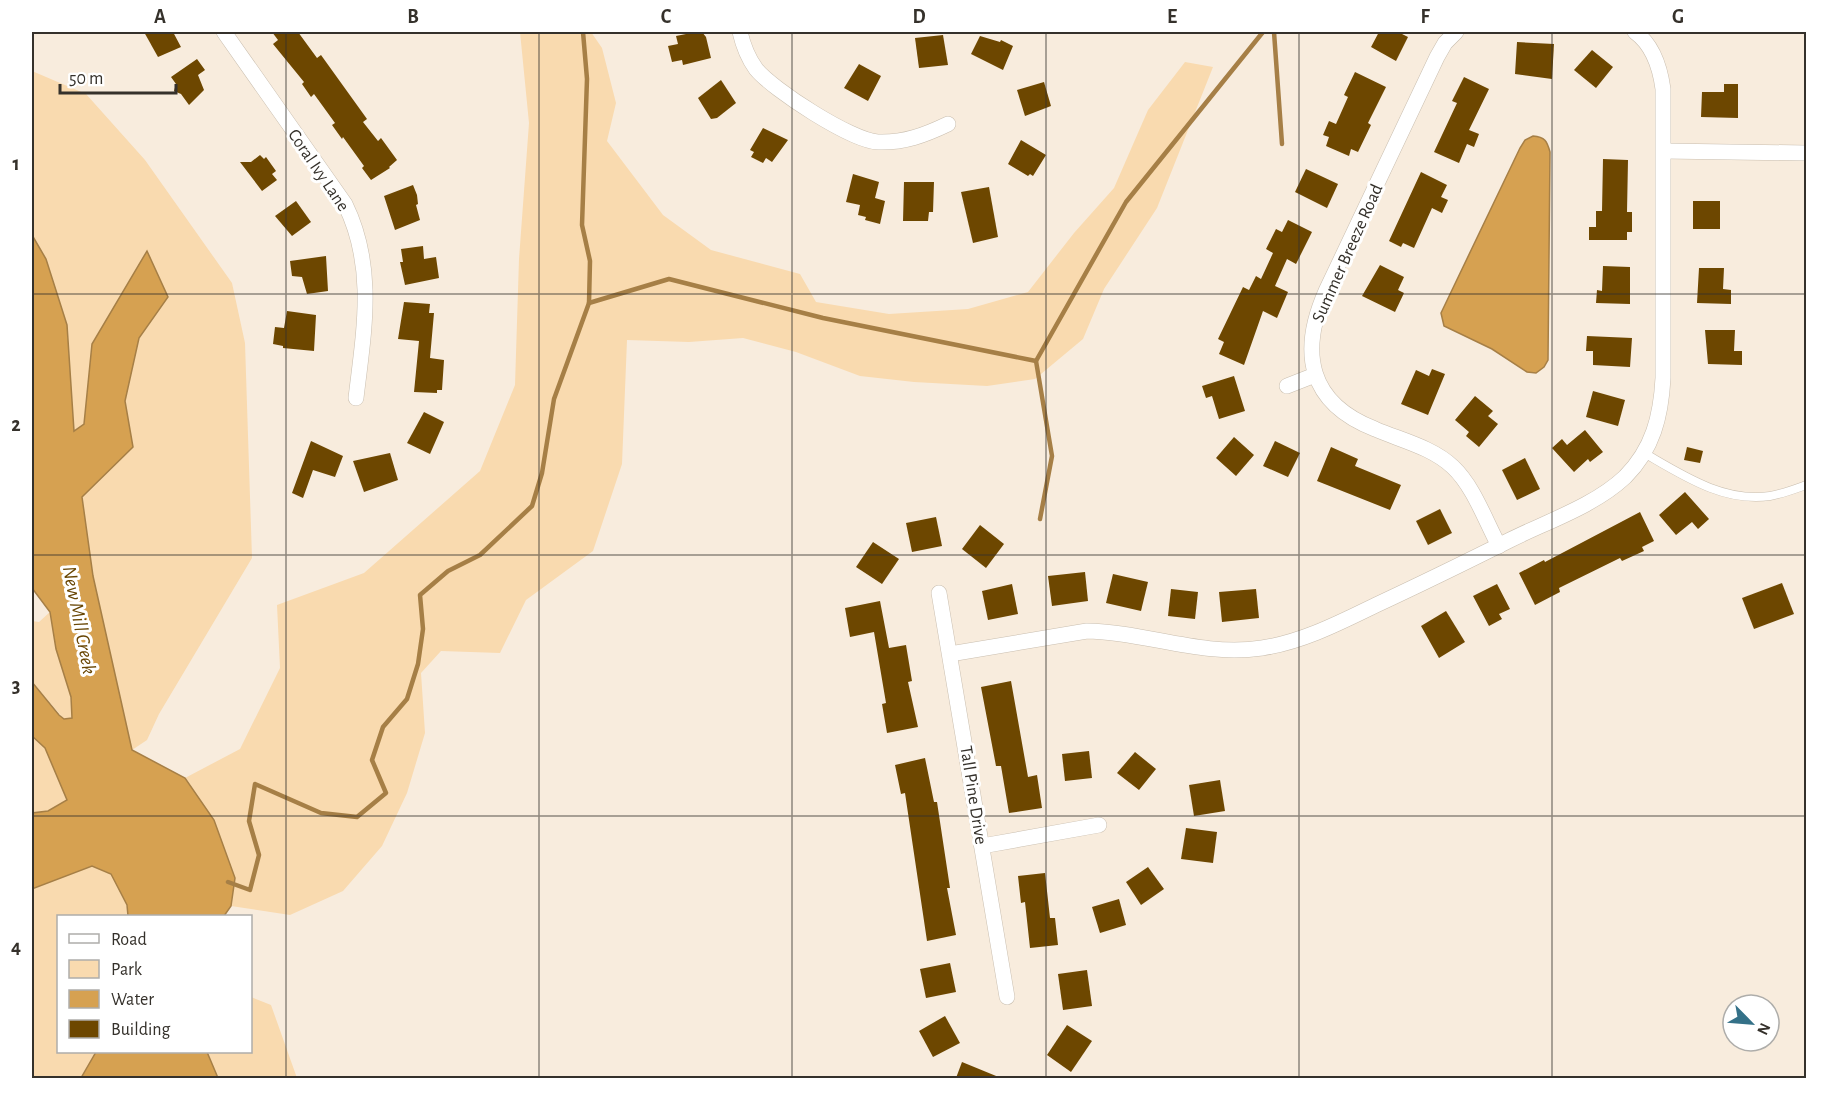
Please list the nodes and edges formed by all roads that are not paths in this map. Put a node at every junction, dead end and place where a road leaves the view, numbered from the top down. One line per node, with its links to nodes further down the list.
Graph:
1 (224, 32): 10 (street, Coral Ivy Lane)
2 (740, 32): 5 (street)
3 (1456, 32): 8 (street, Summer Breeze Road)
4 (1635, 32): 6 (street)
5 (948, 124)
6 (1664, 151): 7 (street); 11 (street)
7 (1806, 153)
8 (1315, 375): 9 (street); 13 (street, Summer Breeze Road)
9 (1287, 386)
10 (356, 398)
11 (1644, 453): 12 (lane); 13 (street)
12 (1806, 485)
13 (1499, 546): 15 (street)
14 (939, 593): 15 (street, Tall Pine Drive)
15 (950, 654): 17 (street, Tall Pine Drive)
16 (1099, 825): 17 (street)
17 (982, 846): 18 (street, Tall Pine Drive)
18 (1007, 997)

